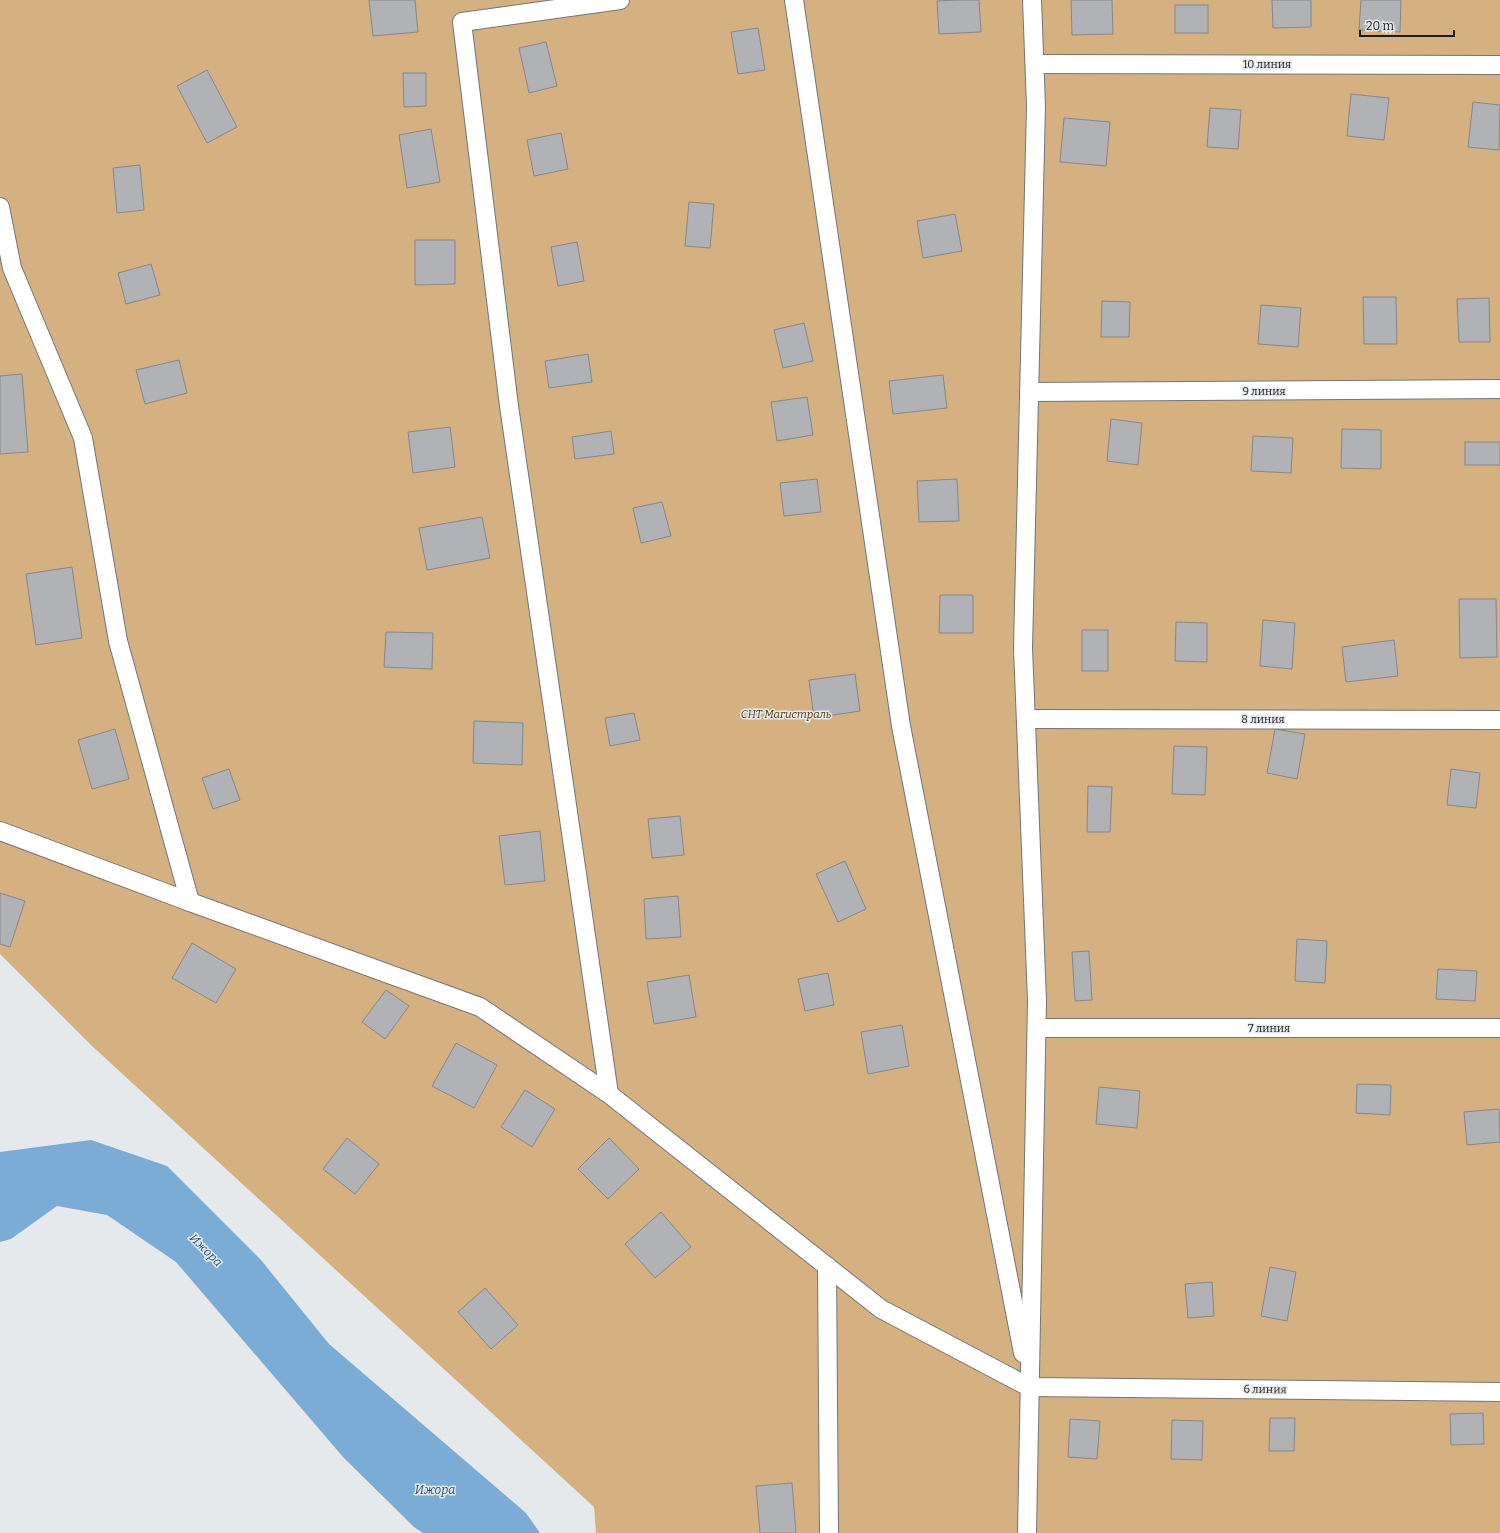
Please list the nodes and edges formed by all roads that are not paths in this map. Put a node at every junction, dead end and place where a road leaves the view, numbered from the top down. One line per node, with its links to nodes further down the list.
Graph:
1 (620, 0): 16 (lane)
2 (794, 0): 18 (lane)
3 (1032, 0): 4 (lane)
4 (1035, 64): 5 (lane, 10 линия); 9 (lane)
5 (1500, 65)
6 (0, 207): 7 (lane)
7 (6, 270): 13 (lane)
8 (1500, 389): 9 (lane, 9 линия)
9 (1029, 392): 10 (lane)
10 (1026, 719): 11 (lane, 8 линия); 14 (lane)
11 (1500, 720)
12 (0, 831): 13 (lane)
13 (190, 902): 16 (lane)
14 (1037, 1028): 15 (lane, 7 линия); 18 (lane)
15 (1500, 1028)
16 (609, 1094): 17 (lane)
17 (827, 1266): 18 (lane); 20 (lane)
18 (1029, 1387): 19 (lane, 6 линия); 21 (lane)
19 (1500, 1392)
20 (828, 1533)
21 (1027, 1533)

